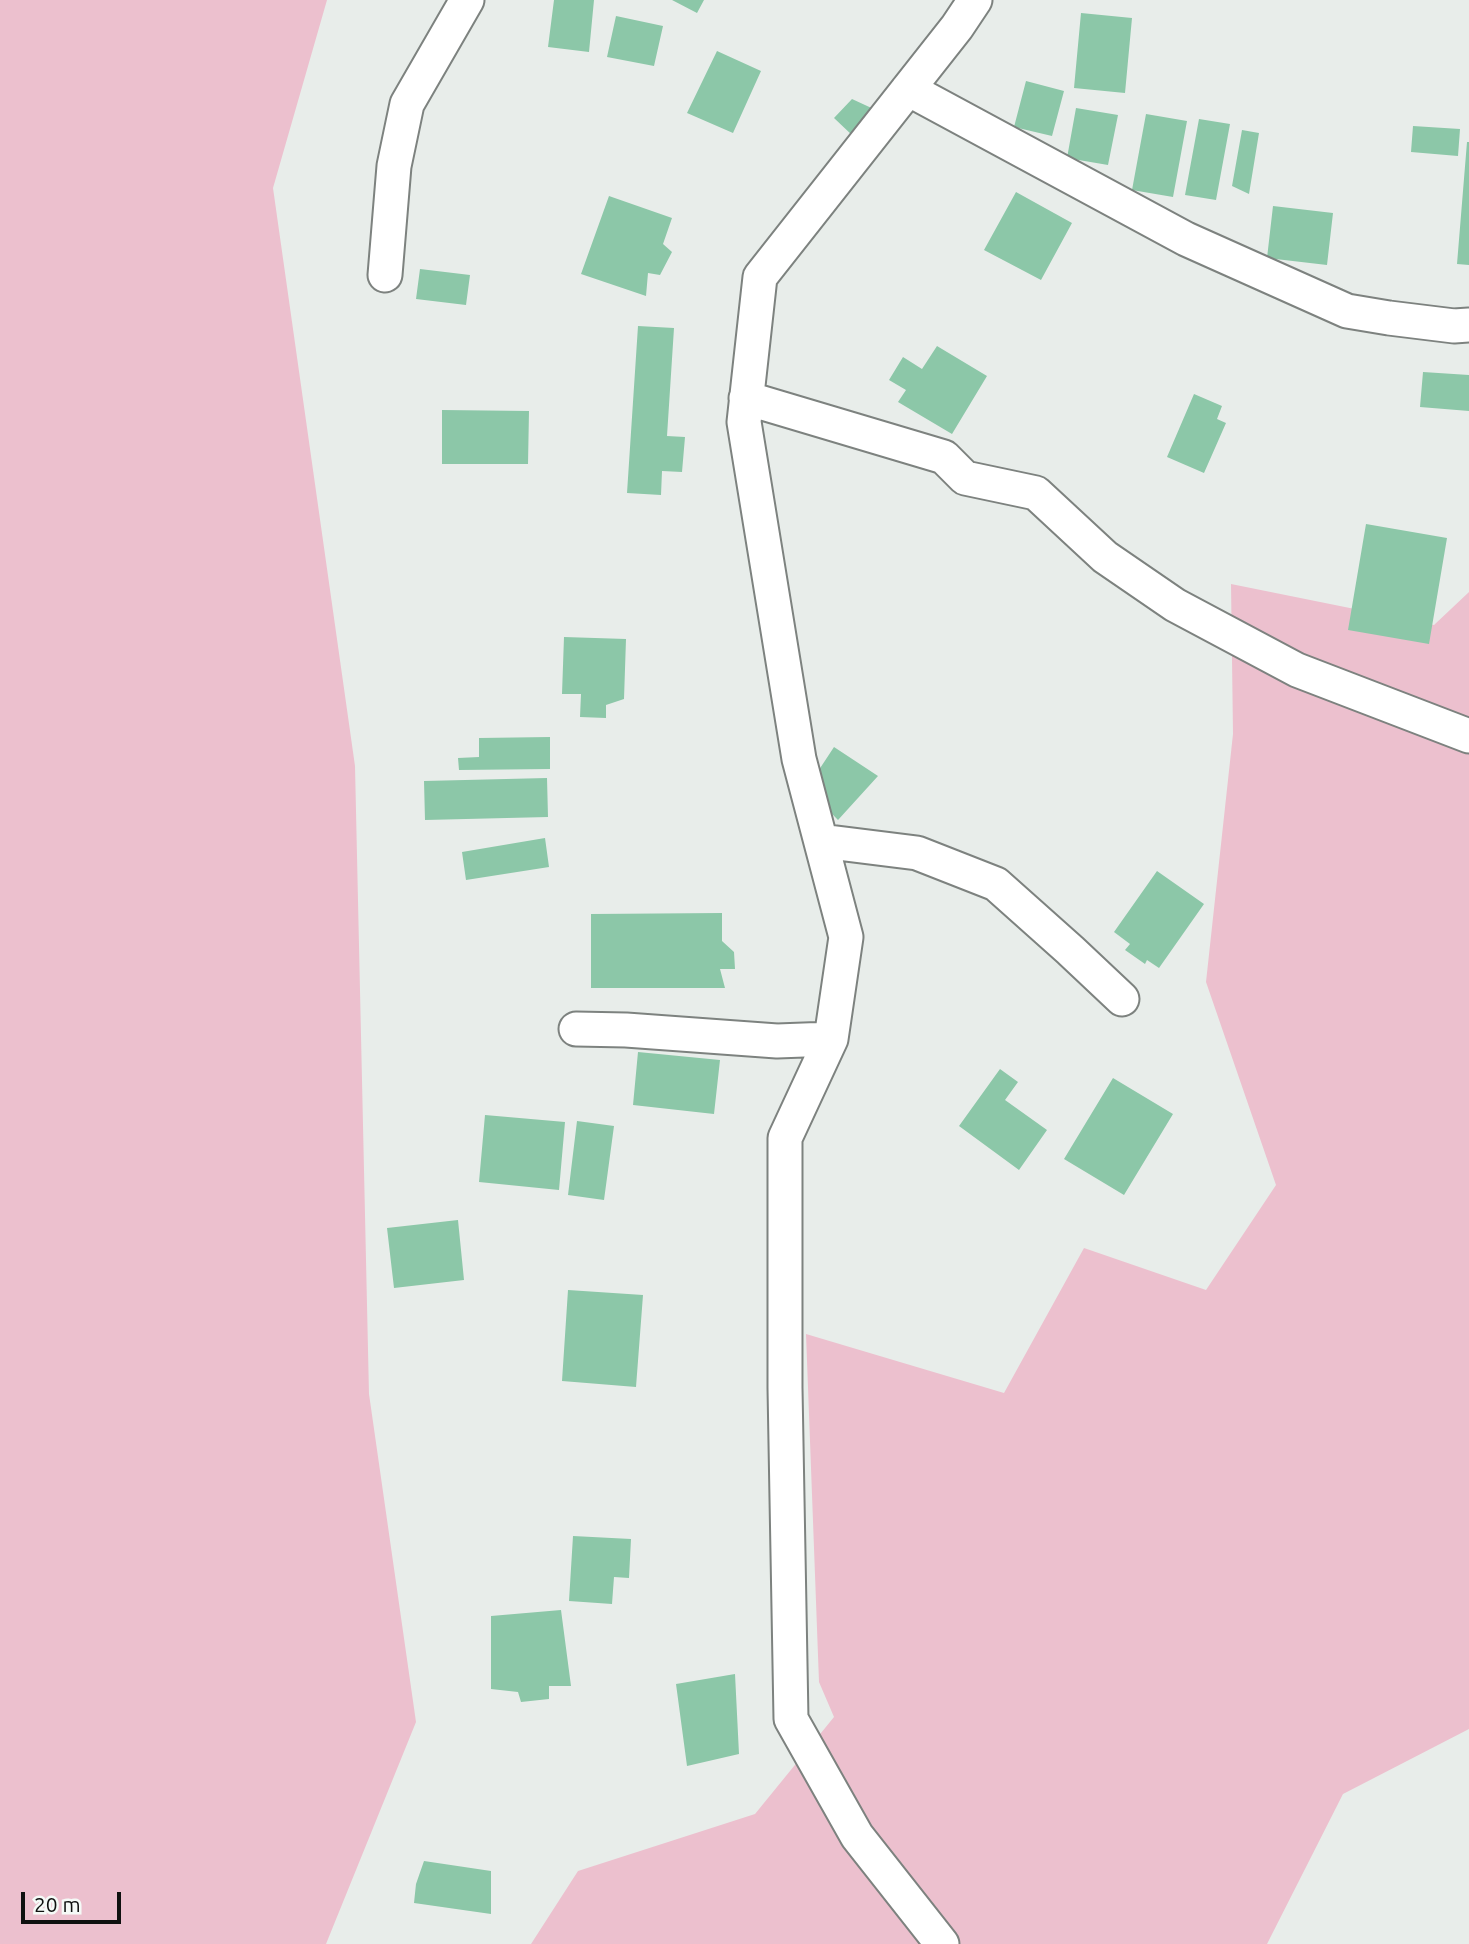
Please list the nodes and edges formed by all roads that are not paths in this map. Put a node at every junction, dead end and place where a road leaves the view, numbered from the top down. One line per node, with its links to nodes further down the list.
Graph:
1 (467, 0): 4 (street)
2 (975, 0): 3 (street)
3 (908, 89): 5 (street); 6 (street)
4 (385, 275)
5 (1469, 325)
6 (746, 398): 7 (street); 8 (street)
7 (1469, 736)
8 (821, 841): 9 (street); 11 (street)
9 (1122, 999)
10 (576, 1029): 11 (street)
11 (831, 1039): 12 (street)
12 (942, 1944)

